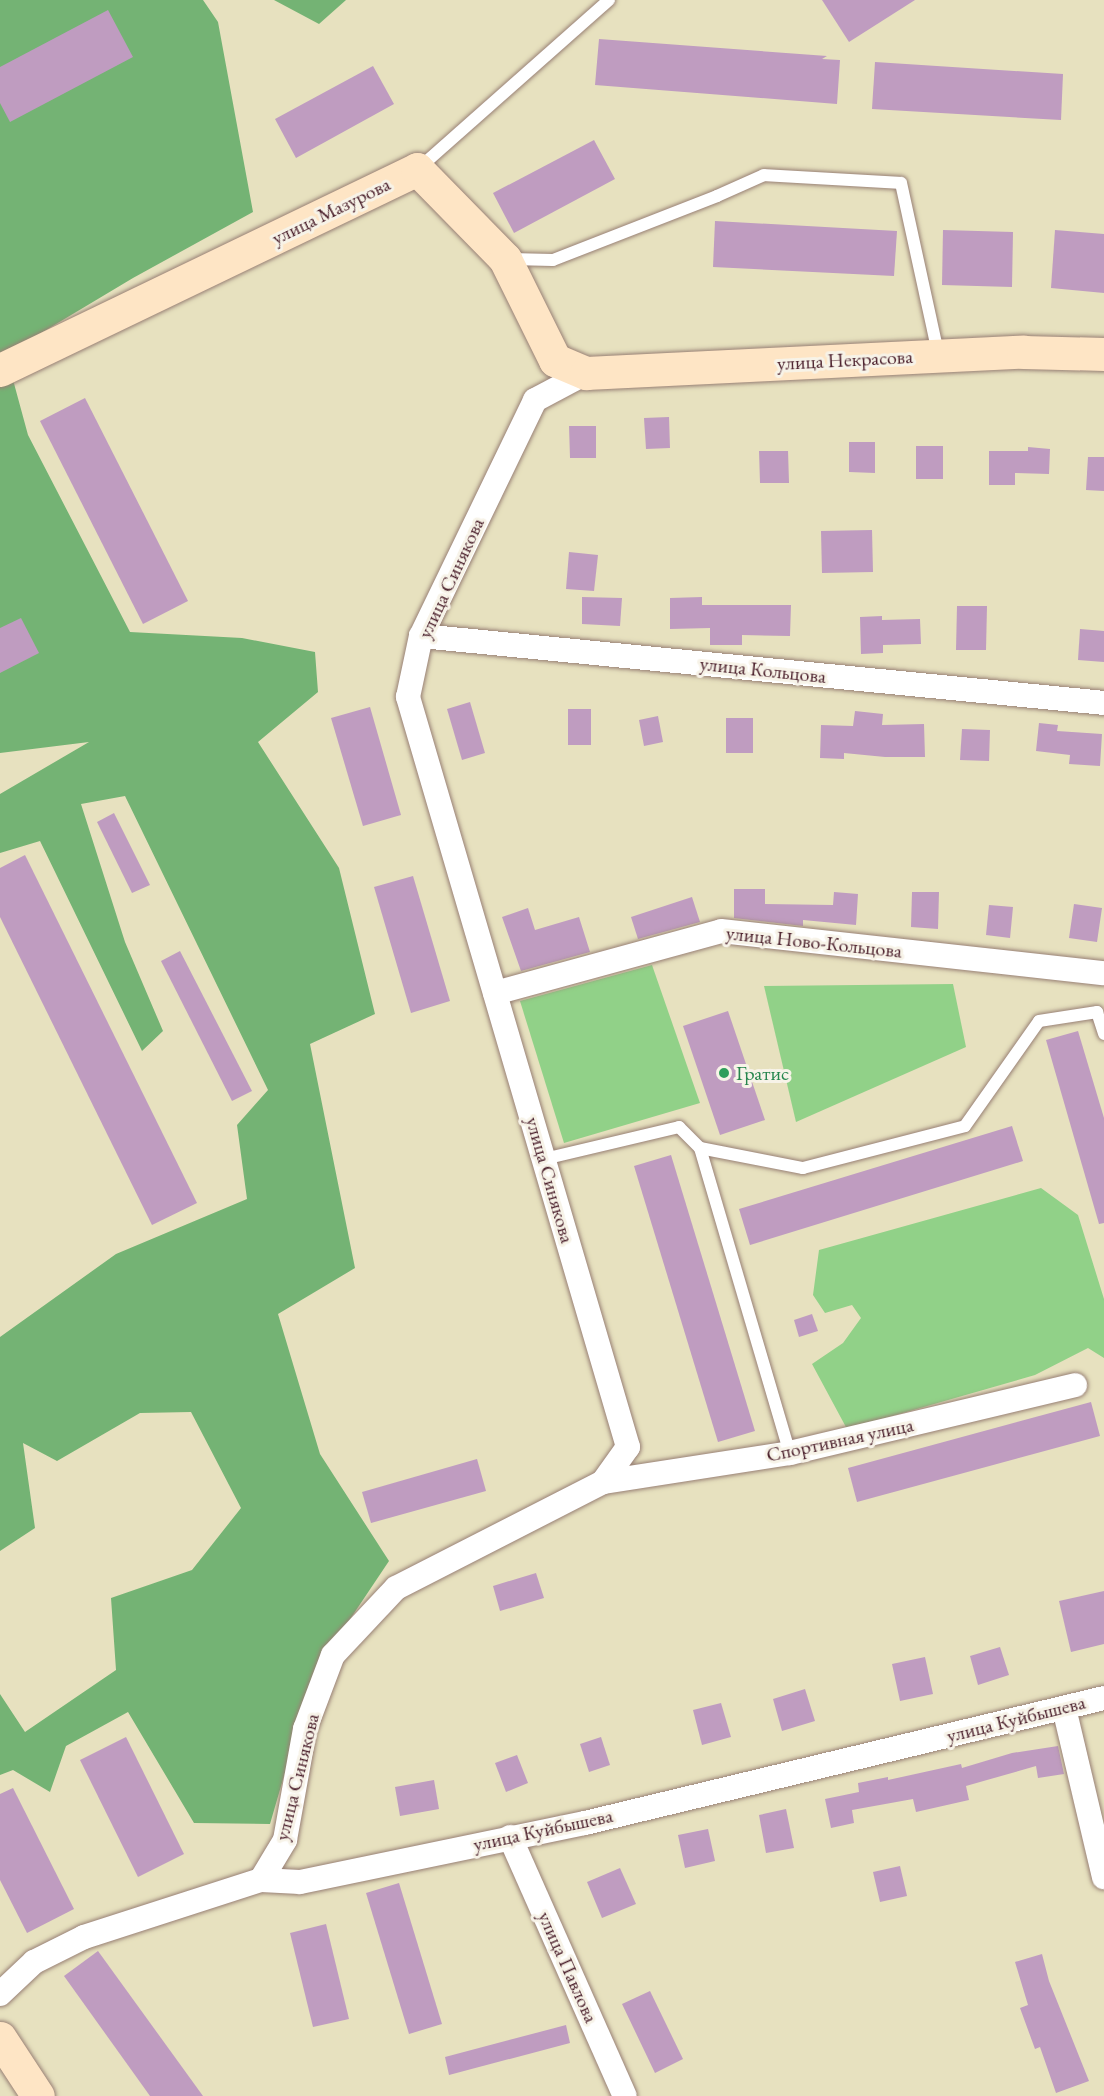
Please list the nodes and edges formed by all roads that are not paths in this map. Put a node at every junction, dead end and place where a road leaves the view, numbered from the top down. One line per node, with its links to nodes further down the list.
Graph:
1 (609, 0): 2 (lane)
2 (417, 169): 3 (street); 6 (street, улица Мазурова)
3 (505, 259): 5 (lane); 7 (street)
4 (1104, 354): 5 (street, улица Некрасова)
5 (939, 356): 7 (street, улица Некрасова)
6 (0, 370)
7 (586, 373): 8 (street, улица Синякова)
8 (421, 636): 9 (street, улица Кольцова); 11 (street, улица Синякова)
9 (1104, 703)
10 (1104, 973): 11 (street, улица Ново-Кольцова)
11 (495, 993): 14 (street, улица Синякова)
12 (1104, 1035): 13 (lane)
13 (700, 1148): 14 (lane); 16 (lane)
14 (544, 1159): 17 (street, улица Синякова)
15 (1075, 1385): 16 (street, Спортивная улица)
16 (790, 1453): 17 (street, Спортивная улица)
17 (603, 1482): 22 (street, улица Синякова)
18 (1104, 1698): 19 (street, улица Куйбышева)
19 (1064, 1708): 20 (street, улица Куйбышева); 21 (street)
20 (510, 1837): 22 (street, улица Куйбышева); 26 (street, улица Павлова)
21 (1104, 1877)
22 (261, 1880): 23 (street, улица Куйбышева)
23 (0, 1994)
24 (0, 2038): 25 (street)
25 (38, 2096)
26 (625, 2096)

